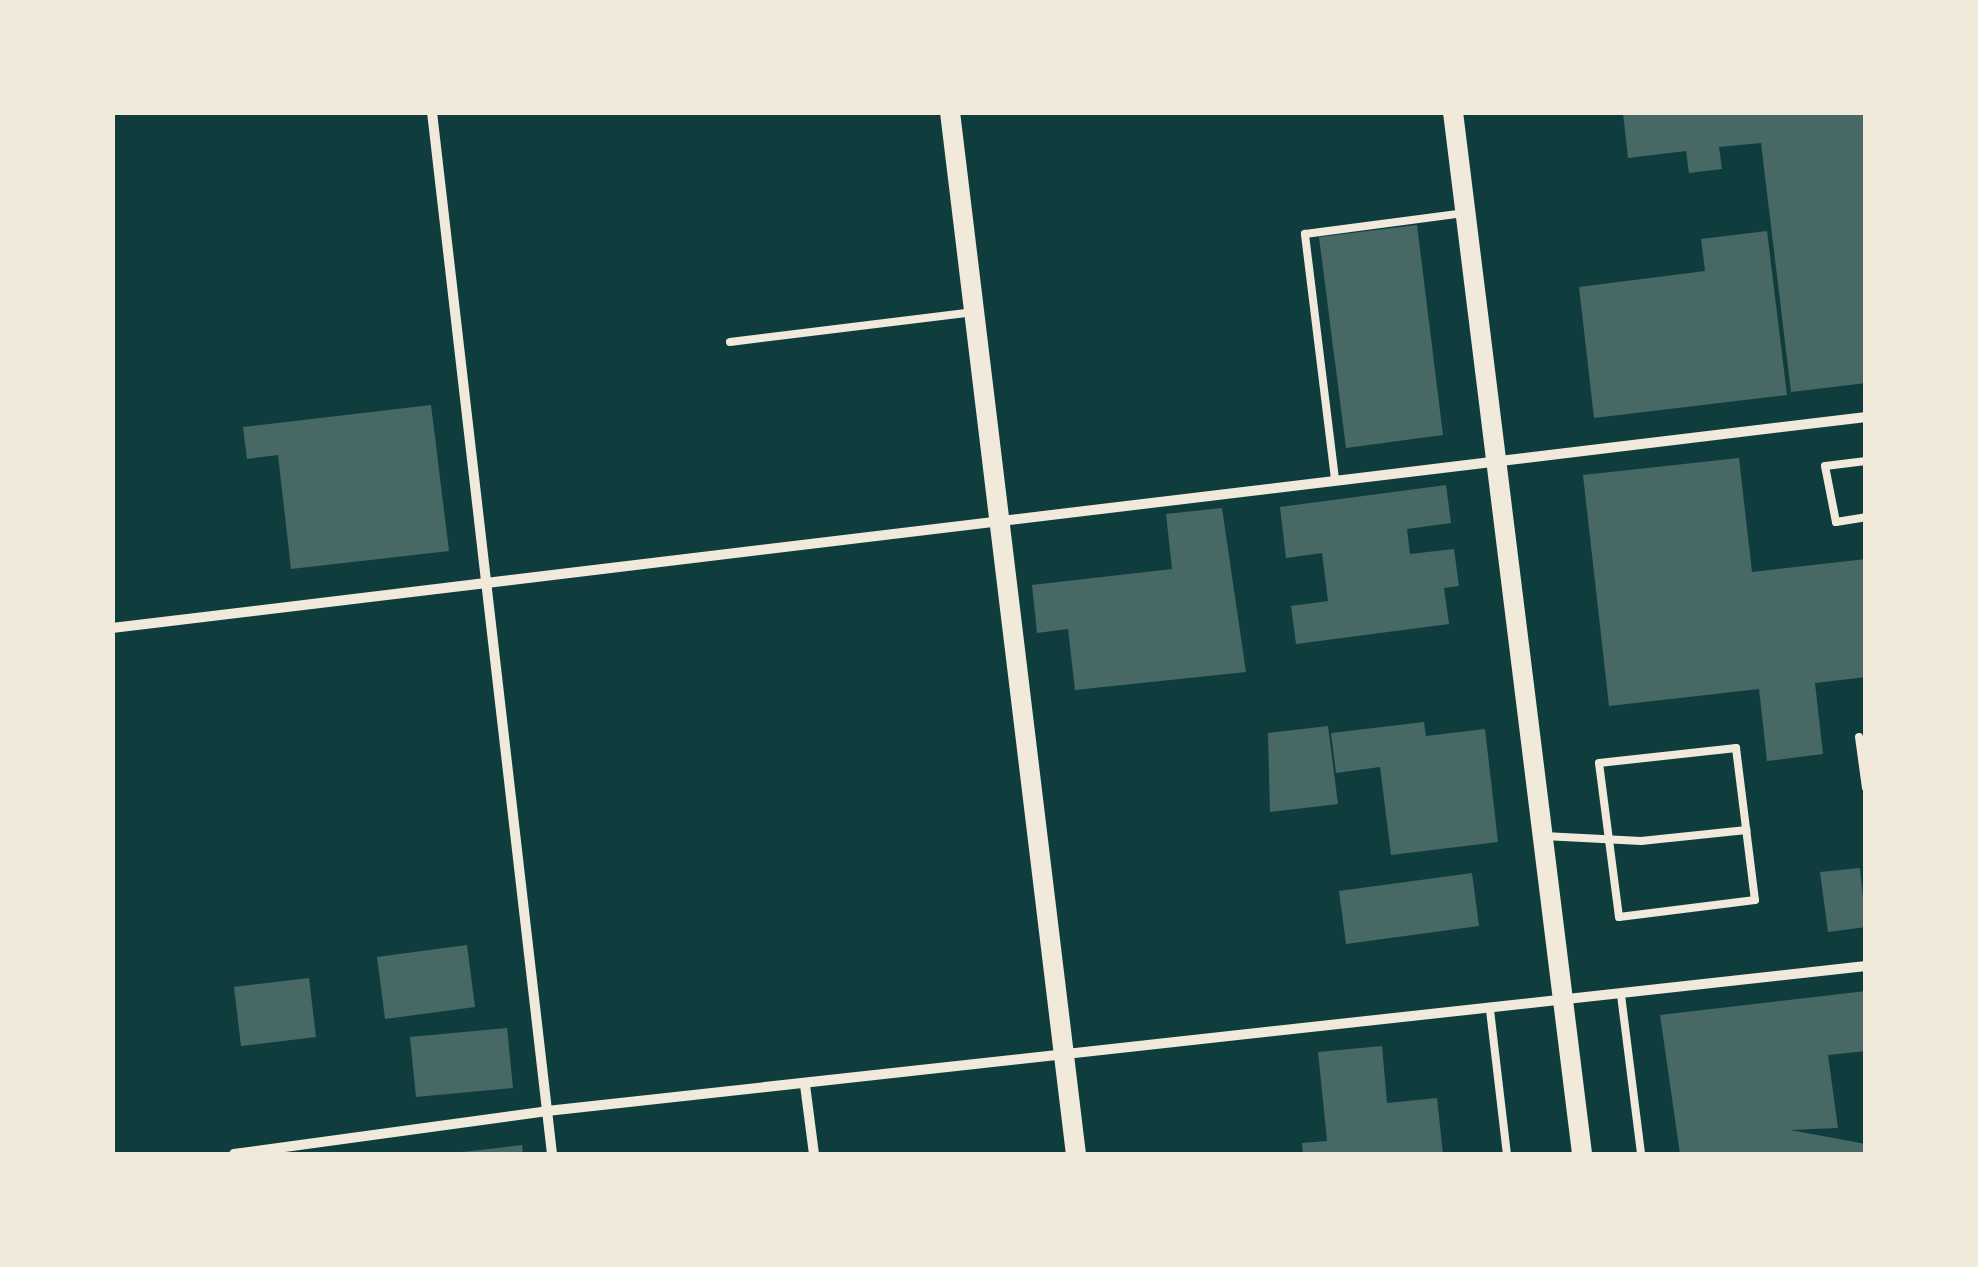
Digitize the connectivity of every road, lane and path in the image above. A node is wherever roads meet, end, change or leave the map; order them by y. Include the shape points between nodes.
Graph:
1 (432, 112) edge
2 (950, 112) edge
3 (1453, 112) edge
4 (1464, 213) junction
5 (974, 312) junction
6 (730, 342) dead end
7 (1866, 416) edge
8 (1493, 460) junction
9 (1866, 461) edge
10 (1335, 479) junction
11 (999, 518) junction
12 (1866, 518) edge
13 (486, 584) junction
14 (112, 628) edge
15 (1859, 738) dead end
16 (1866, 788) edge
17 (1746, 830) junction
18 (1540, 836) junction
19 (1610, 840) junction
20 (1866, 966) edge
21 (1621, 995) junction
22 (1562, 1002) junction
23 (1490, 1010) junction
24 (1064, 1058) junction
25 (804, 1086) junction
26 (548, 1111) junction
27 (234, 1154) edge
28 (552, 1154) edge
29 (814, 1154) edge
30 (1076, 1154) edge
31 (1507, 1154) edge
32 (1582, 1154) edge
33 (1640, 1154) edge

1 - 13 street
2 - 5 main road
3 - 4 main road
4 - 8 main road
4 - 10 lane via 1305,234
5 - 6 lane
5 - 11 main road
7 - 8 street
8 - 10 street
8 - 18 main road
9 - 12 lane via 1825,466 1836,522
10 - 11 street
11 - 13 street
11 - 24 main road
13 - 14 street
13 - 26 street
15 - 16 lane
17 - 19 lane
17 - 19 lane via 1755,900 1620,917
17 - 19 lane via 1736,748 1600,763
18 - 19 lane
18 - 22 main road
20 - 21 street
21 - 22 street
21 - 33 lane
22 - 23 street
22 - 32 main road
23 - 24 street
23 - 31 lane
24 - 25 street
24 - 30 main road
25 - 26 street
25 - 29 street
26 - 27 street
26 - 28 street

